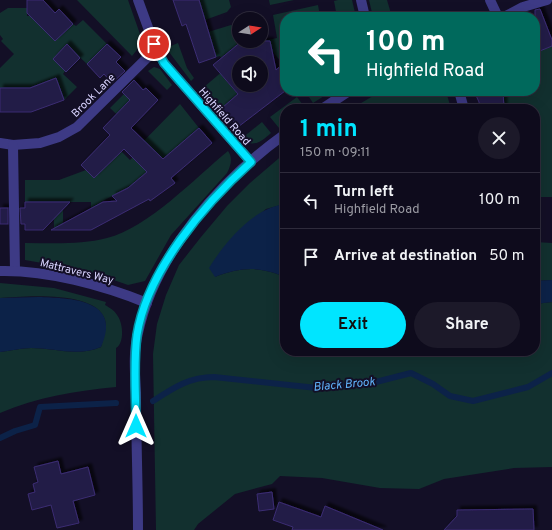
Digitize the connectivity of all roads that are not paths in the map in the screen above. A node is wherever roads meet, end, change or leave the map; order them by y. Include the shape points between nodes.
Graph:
1 (138, 0) edge
2 (361, 0) edge
3 (490, 0) edge
4 (547, 0) edge
5 (364, 12) edge
6 (496, 12) edge
7 (514, 12) edge
8 (156, 49) junction
9 (342, 96) edge
10 (330, 104) edge
11 (280, 138) edge
12 (0, 143) edge
13 (13, 145) junction
14 (251, 162) junction
15 (0, 271) edge
16 (15, 271) junction
17 (147, 303) junction
18 (138, 530) edge

1 - 8 street, Highfield Road
2 - 5 street
3 - 6 street
4 - 7 street
8 - 13 street, Brook Lane via 77,127 59,137 40,143
8 - 14 street, Highfield Road via 164,63
9 - 10 street
11 - 14 street
12 - 13 street, Brook Lane
13 - 16 street
14 - 17 street via 214,198 186,231 160,272
15 - 16 street, Mattravers Way
16 - 17 street, Mattravers Way via 38,272 83,282
17 - 18 street via 137,333 135,365

